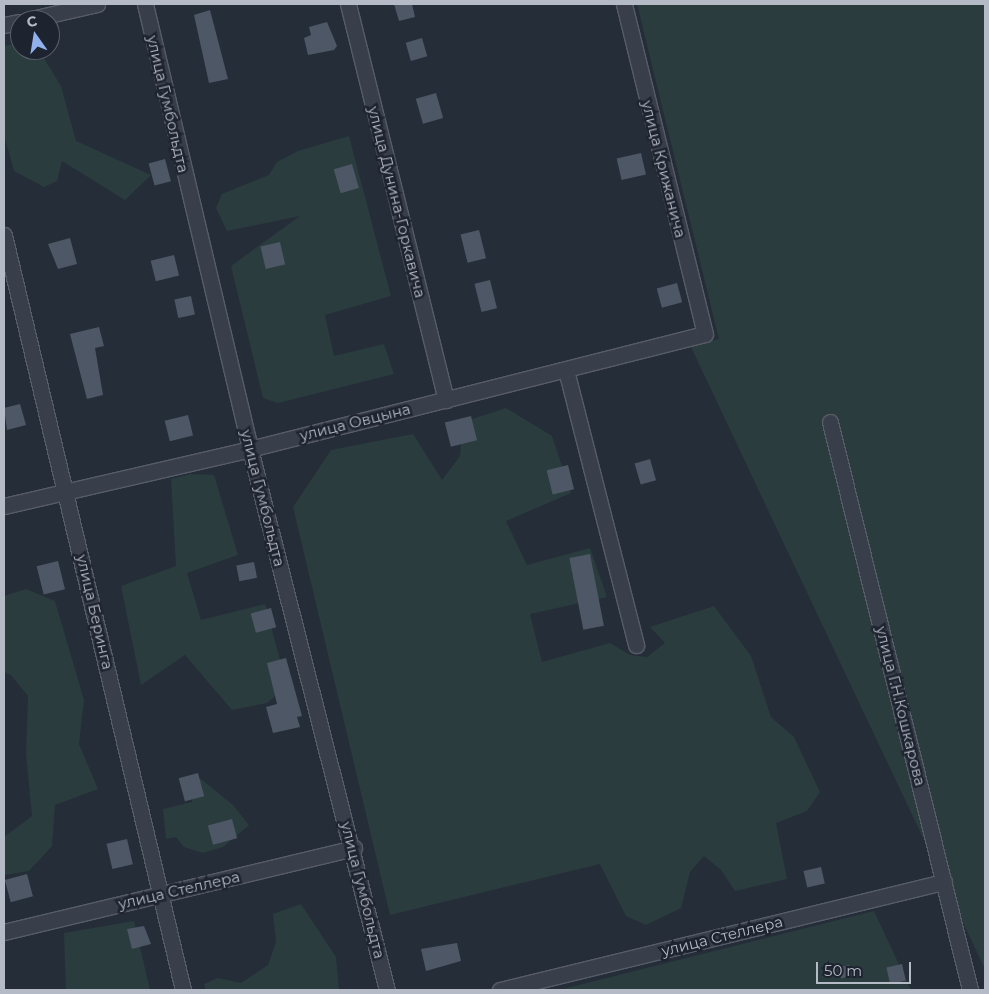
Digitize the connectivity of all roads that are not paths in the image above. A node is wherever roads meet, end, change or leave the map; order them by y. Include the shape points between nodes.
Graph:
1 (97, 4) edge
2 (144, 4) edge
3 (348, 4) edge
4 (624, 4) edge
5 (60, 12) edge
6 (4, 234) edge
7 (705, 334) joint
8 (566, 370) junction
9 (446, 400) junction
10 (830, 422) dead end
11 (250, 448) junction
12 (67, 491) junction
13 (4, 506) edge
14 (636, 645) dead end
15 (354, 848) junction
16 (944, 882) junction
17 (160, 895) junction
18 (4, 932) edge
19 (183, 990) edge
20 (387, 990) edge
21 (500, 990) edge
22 (970, 990) edge

1 - 5 street
2 - 11 street, улица Гумбольдта
3 - 9 street, улица Дунина-Горкавича
4 - 7 street, улица Крижанича
6 - 12 street, улица Беринга
7 - 8 street, улица Овцына
8 - 9 street, улица Овцына
8 - 14 street
9 - 11 street, улица Овцына
10 - 16 street, улица Г.Н.Кошкарова
11 - 12 street, улица Овцына
11 - 15 street, улица Гумбольдта
12 - 13 street, улица Овцына
12 - 17 street, улица Беринга
15 - 17 street, улица Стеллера
15 - 20 street, улица Гумбольдта
16 - 21 street, улица Стеллера
16 - 22 street, улица Г.Н.Кошкарова
17 - 18 street, улица Стеллера
17 - 19 street, улица Беринга

